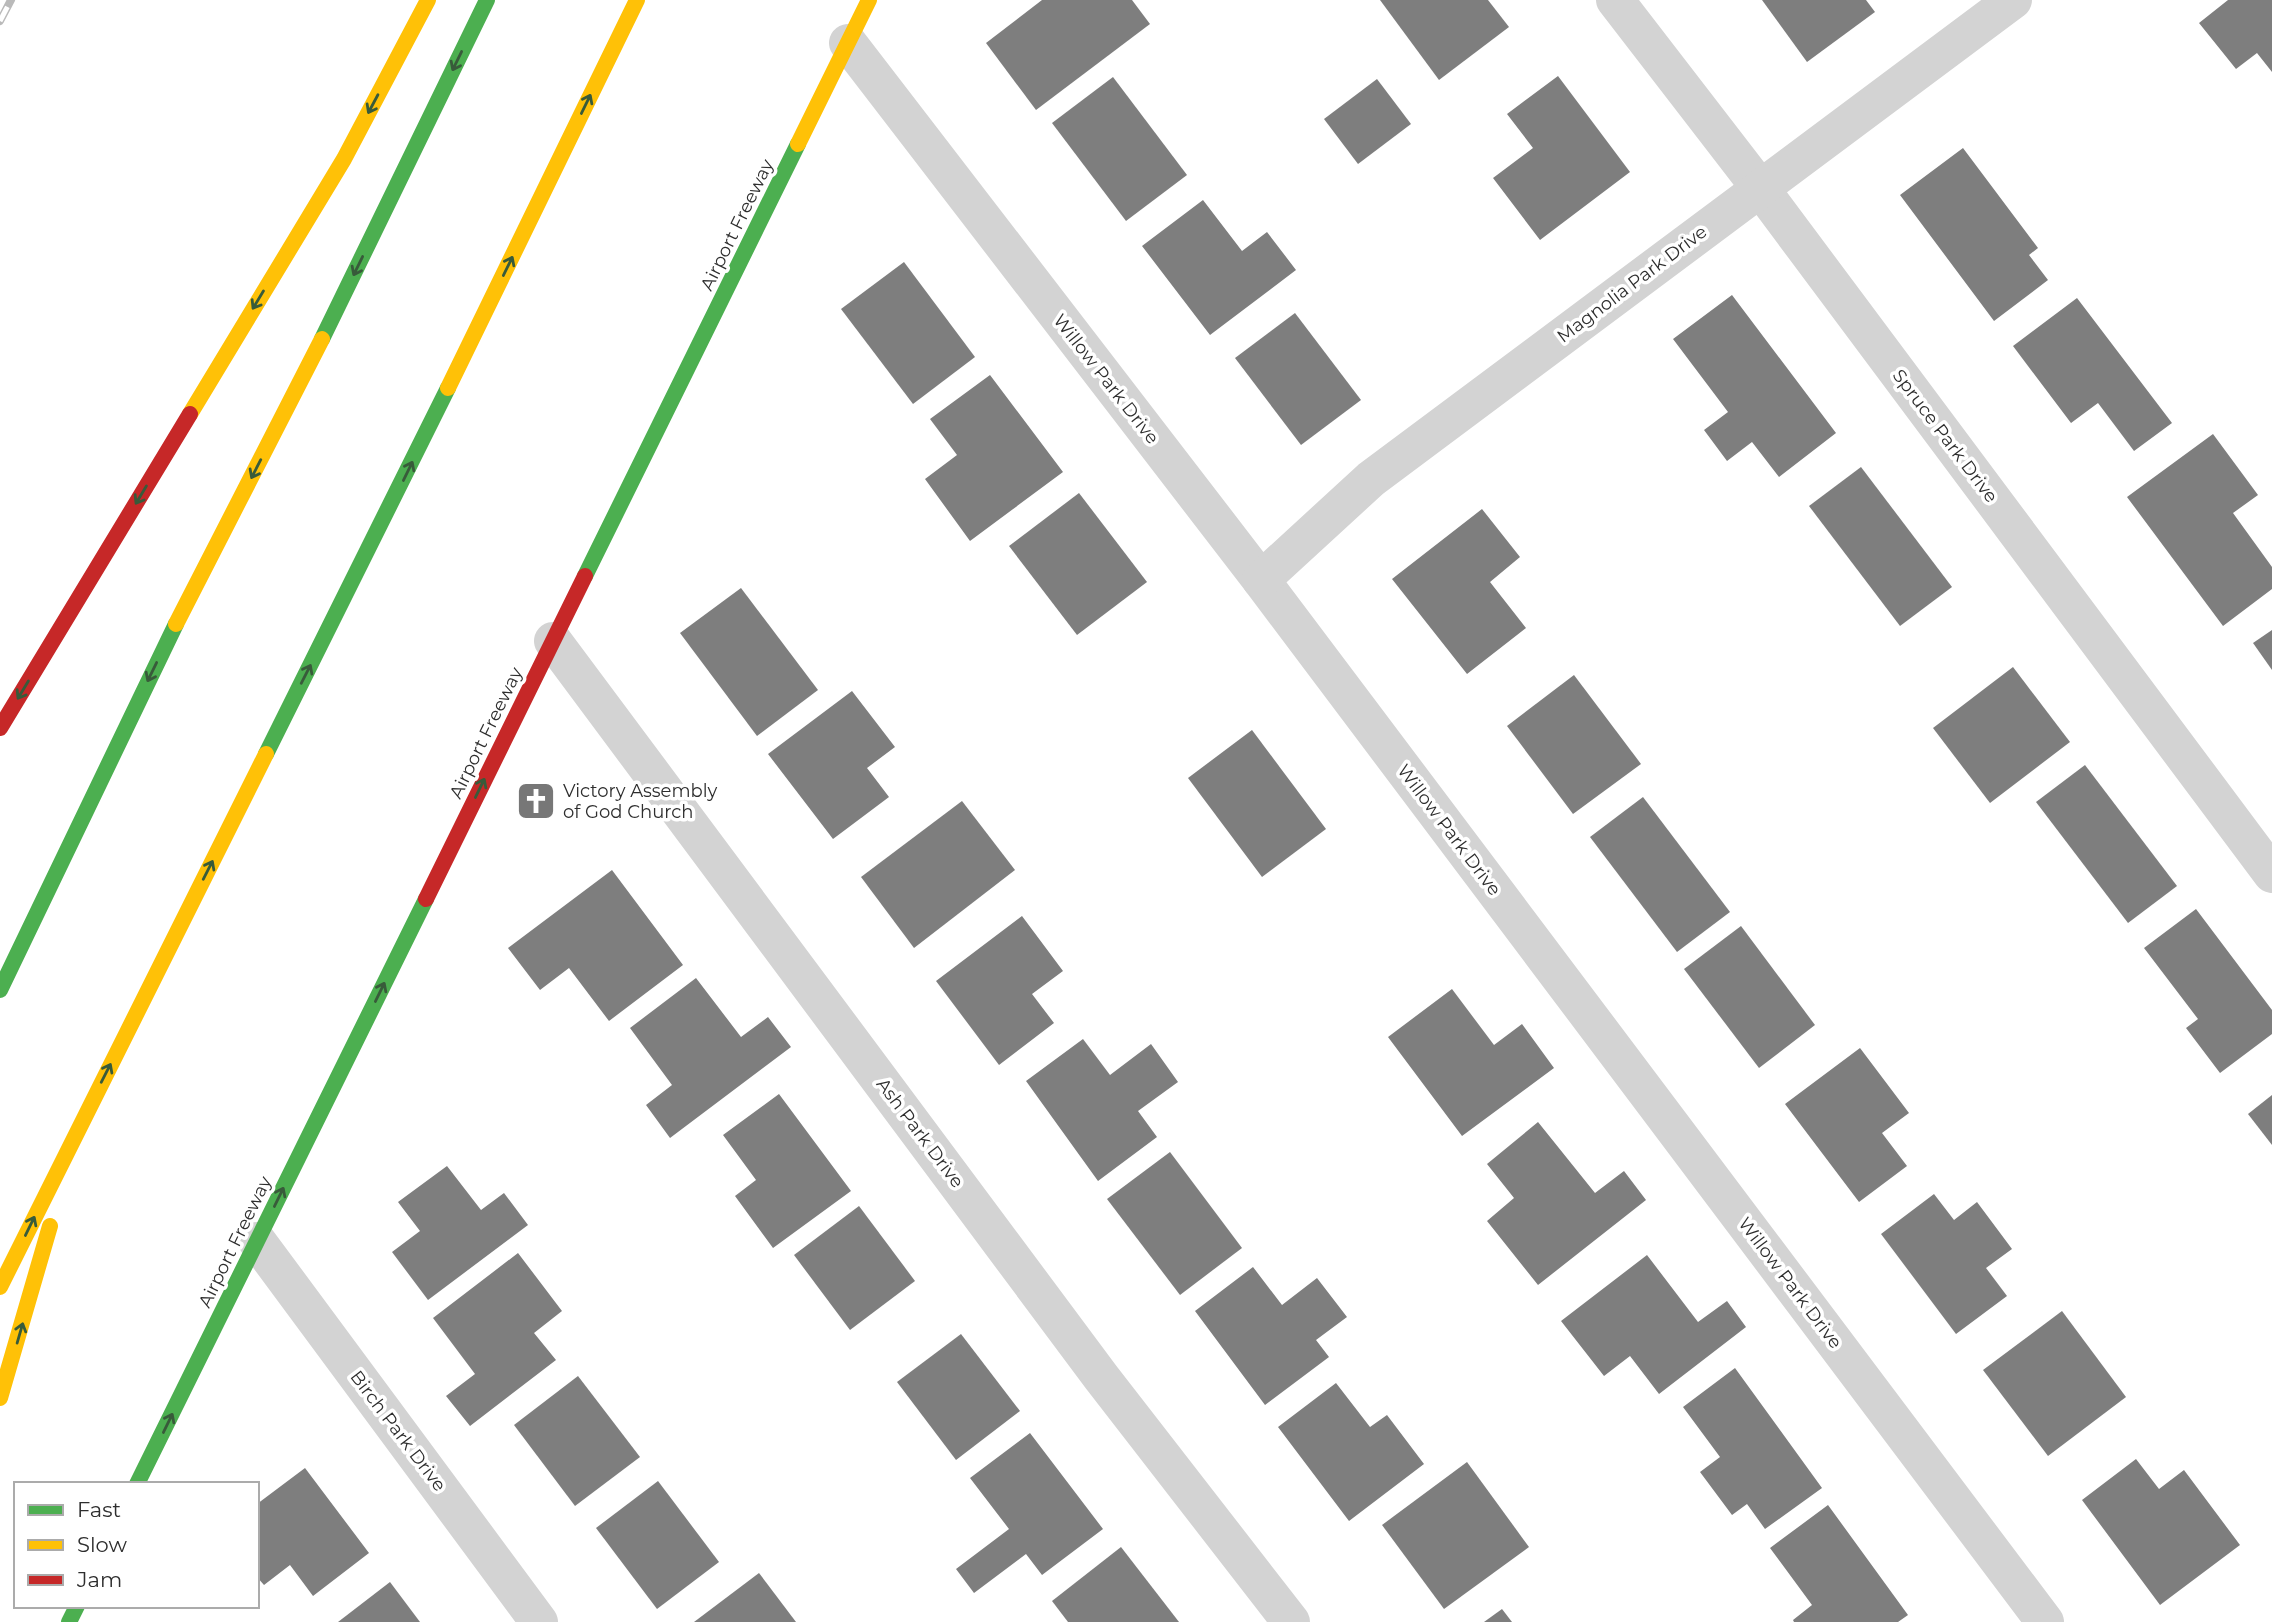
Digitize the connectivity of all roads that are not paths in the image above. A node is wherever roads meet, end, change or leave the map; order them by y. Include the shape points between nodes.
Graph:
1 (428, 0) edge
2 (486, 0) edge
3 (637, 0) edge
4 (869, 0) edge
5 (1615, 0) edge
6 (2013, 0) edge
7 (848, 43) junction
8 (1760, 188) junction
9 (1261, 580) junction
10 (553, 641) junction
11 (0, 728) edge
12 (2272, 874) edge
13 (0, 990) edge
14 (76, 1134) junction
15 (257, 1241) junction
16 (0, 1287) edge
17 (0, 1398) edge
18 (138, 1482) edge
19 (539, 1622) edge
20 (1291, 1622) edge
21 (2045, 1622) edge

1 -> 11 main road via 344,159
2 -> 13 main road via 321,341 149,677
14 -> 3 main road
4 - 7 main road, Airport Freeway
5 - 8 street, Spruce Park Drive
6 - 8 street, Magnolia Park Drive
7 - 9 street, Willow Park Drive
7 - 10 main road, Airport Freeway
8 - 9 street, Magnolia Park Drive via 1371,479
8 - 12 street, Spruce Park Drive
9 - 21 street, Willow Park Drive
15 -> 10 main road, Airport Freeway
10 - 20 street, Ash Park Drive via 1101,1377
16 -> 14 main road
17 -> 14 main road
18 -> 15 main road, Airport Freeway
15 - 19 street, Birch Park Drive

